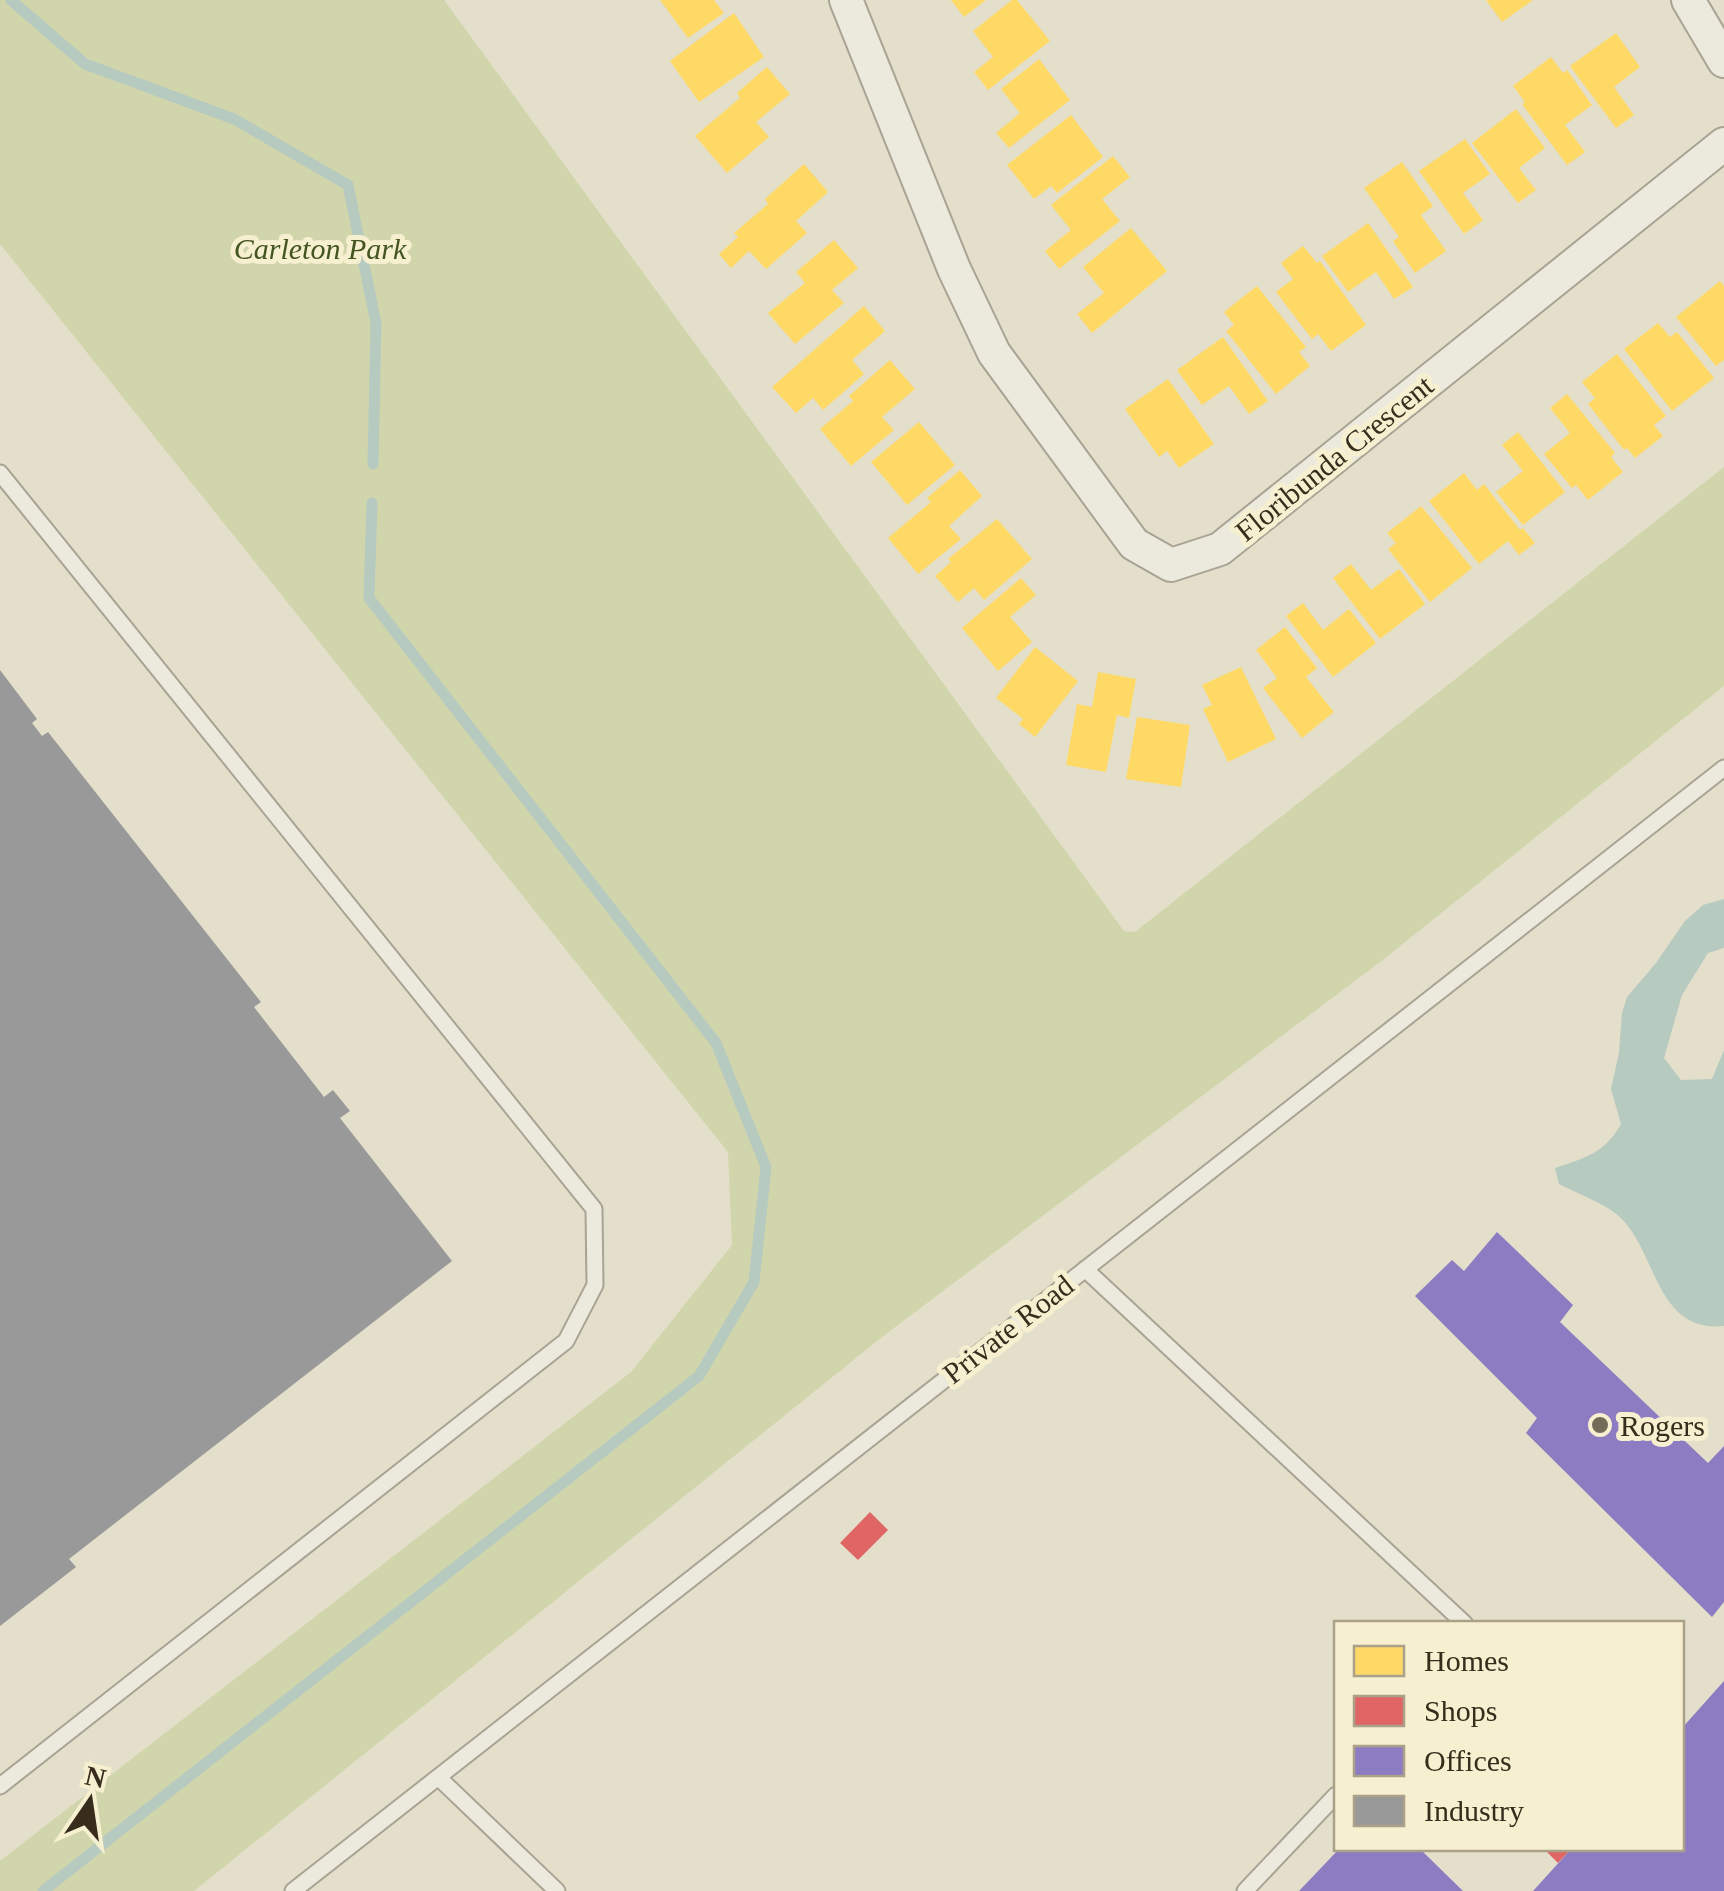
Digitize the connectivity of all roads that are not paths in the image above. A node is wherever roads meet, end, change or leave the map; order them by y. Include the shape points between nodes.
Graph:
1 (846, 0) edge
2 (1688, 0) edge
3 (1724, 61) edge
4 (1724, 144) edge
5 (0, 473) edge
6 (1724, 768) edge
7 (1085, 1269) junction
8 (1462, 1621) edge
9 (438, 1776) junction
10 (0, 1786) edge
11 (1334, 1797) edge
12 (293, 1891) edge
13 (556, 1891) edge
14 (1245, 1891) edge

1 - 4 street, Floribunda Crescent via 994,353 1134,544 1171,566 1220,549
2 - 3 street
5 - 10 lane via 594,1209 596,1286 566,1342
6 - 7 lane, Private Road
7 - 8 lane
7 - 9 lane, Private Road
9 - 12 lane, Private Road
9 - 13 lane
11 - 14 lane

